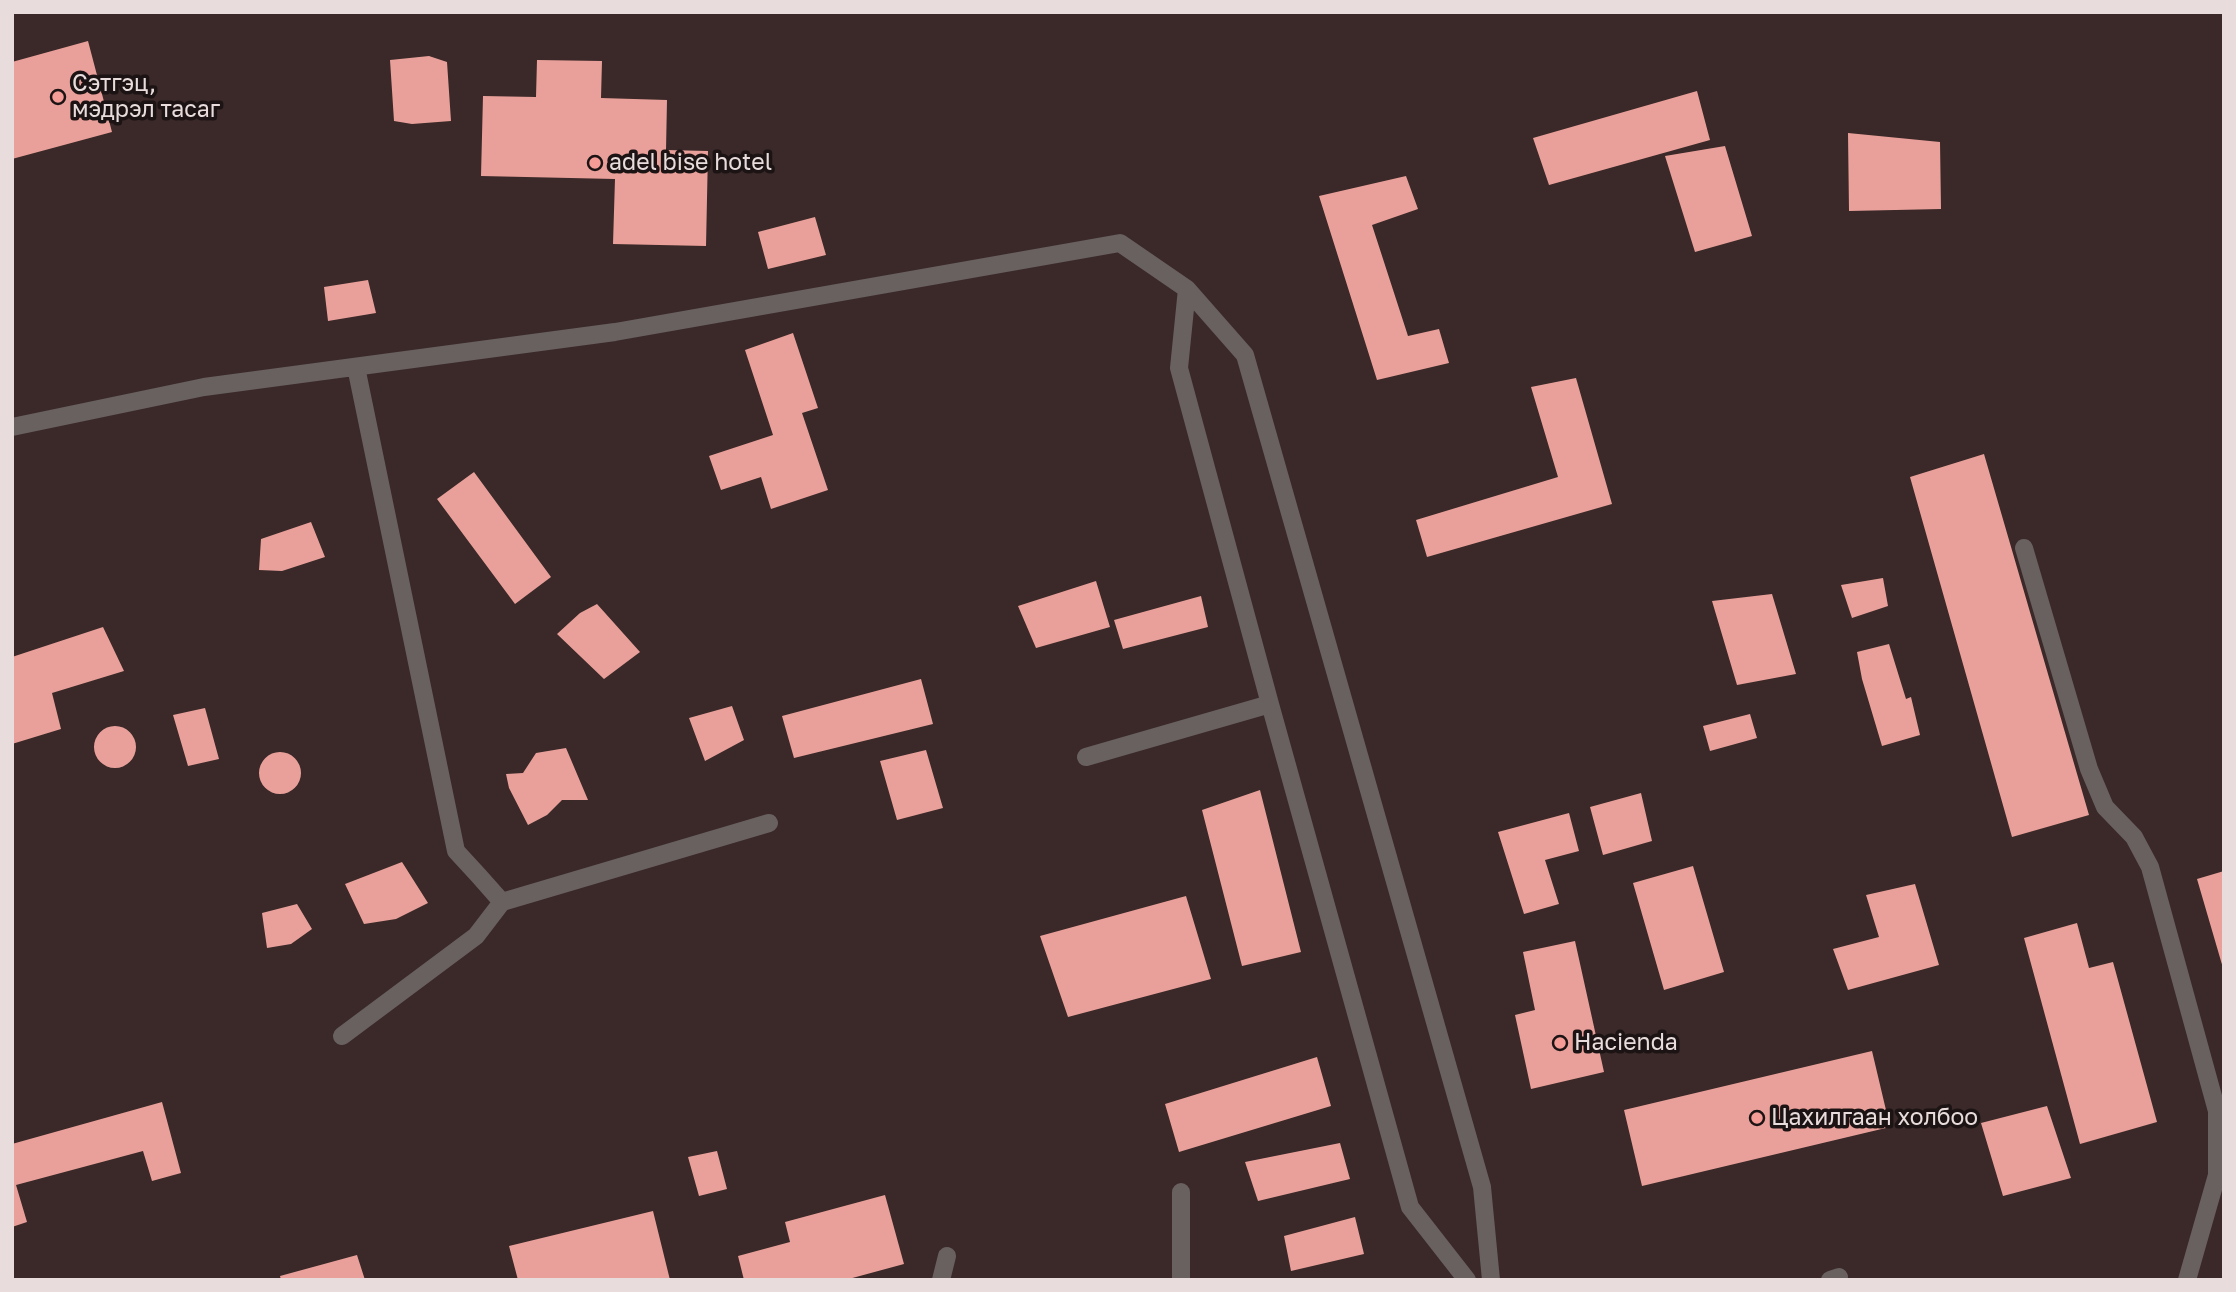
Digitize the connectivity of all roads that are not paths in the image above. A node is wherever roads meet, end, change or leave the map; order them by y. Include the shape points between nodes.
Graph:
1 (1187, 289) junction
2 (356, 367) junction
3 (12, 427) edge
4 (2024, 548) dead end
5 (1270, 704) junction
6 (1086, 757) dead end
7 (769, 823) dead end
8 (502, 902) junction
9 (342, 1036) dead end
10 (1181, 1192) dead end
11 (947, 1256) dead end
12 (941, 1280) edge
13 (1181, 1280) edge
14 (1467, 1280) edge
15 (1492, 1280) edge
16 (2187, 1280) edge

1 - 2 street via 1120,243 615,332
1 - 5 street via 1179,368
1 - 15 street via 1245,355 1482,1187
2 - 3 street via 204,387
2 - 8 street via 456,852
4 - 16 street via 2089,769 2105,807 2134,836 2150,867 2217,1111 2217,1175
5 - 6 street
5 - 14 street via 1410,1208
7 - 8 street
8 - 9 street via 476,936
10 - 13 street
11 - 12 street

